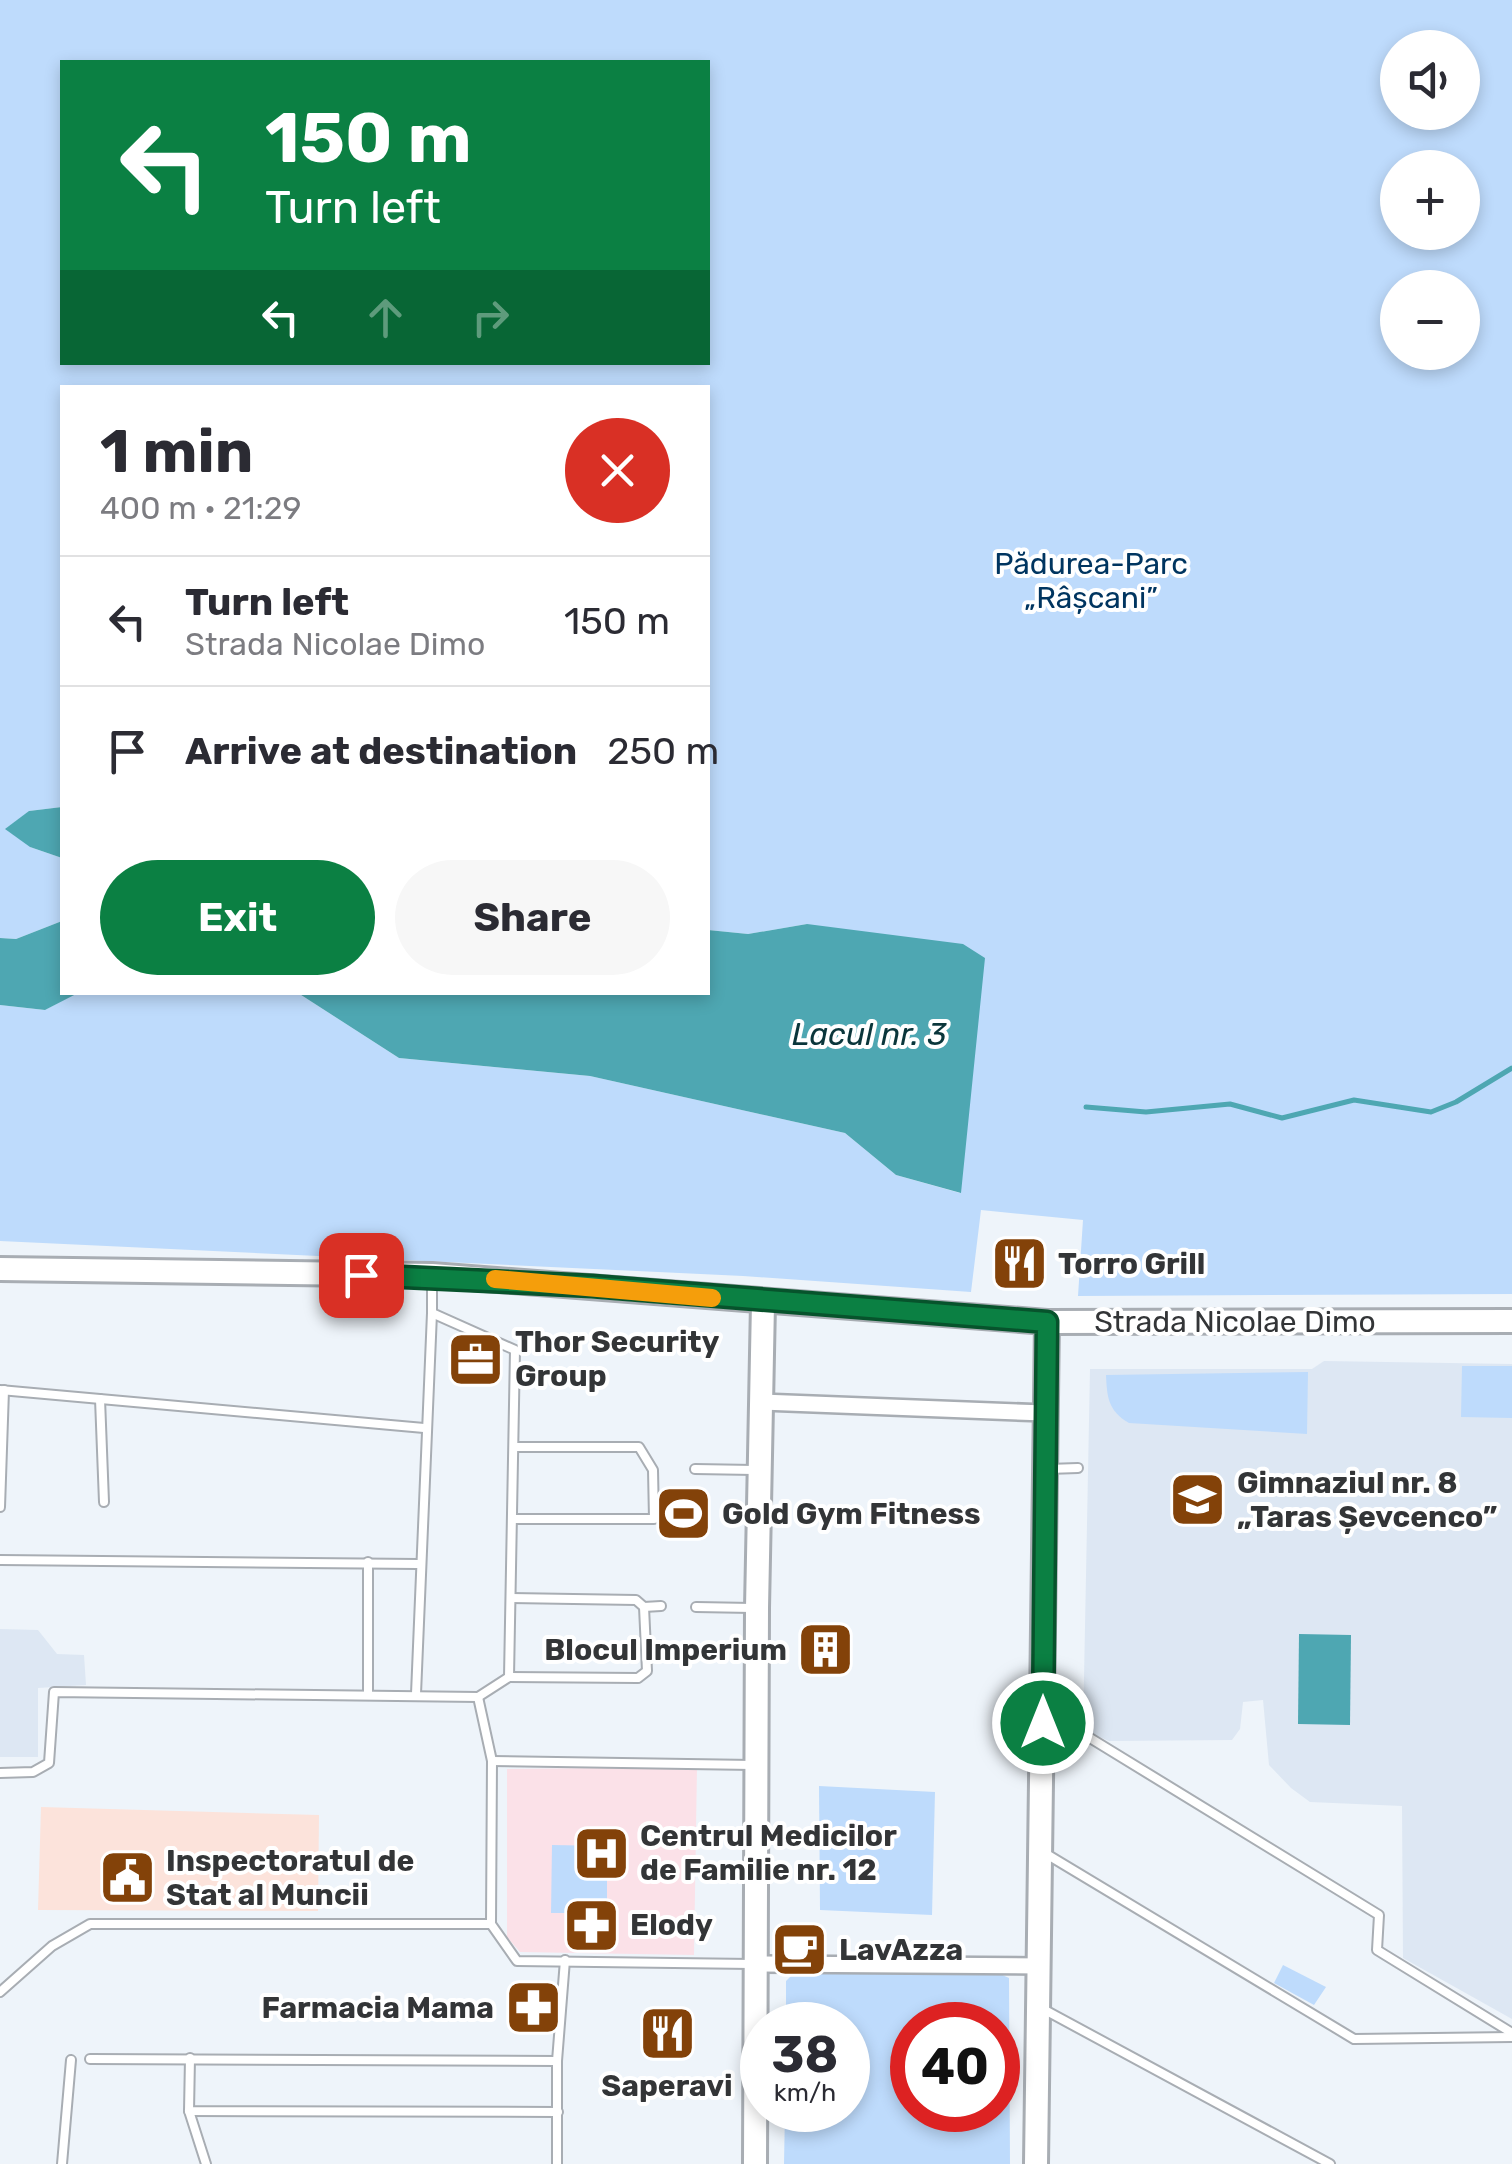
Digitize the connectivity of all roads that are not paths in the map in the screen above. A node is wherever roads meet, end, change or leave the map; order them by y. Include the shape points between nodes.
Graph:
1 (0, 1269) edge
2 (432, 1275) junction
3 (763, 1303) junction
4 (432, 1313) junction
5 (1512, 1321) edge
6 (1047, 1322) junction
7 (2, 1390) edge
8 (100, 1399) junction
9 (760, 1402) junction
10 (1045, 1413) junction
11 (424, 1428) junction
12 (514, 1448) junction
13 (1044, 1468) junction
14 (1078, 1468) dead end
15 (695, 1470) dead end
16 (759, 1470) junction
17 (104, 1502) dead end
18 (0, 1507) edge
19 (513, 1518) junction
20 (0, 1560) edge
21 (368, 1562) junction
22 (418, 1564) junction
23 (511, 1598) junction
24 (661, 1606) dead end
25 (644, 1607) junction
26 (696, 1607) dead end
27 (756, 1608) junction
28 (509, 1677) junction
29 (368, 1694) junction
30 (416, 1694) junction
31 (478, 1697) junction
32 (1043, 1723) junction
33 (492, 1761) junction
34 (758, 1765) junction
35 (0, 1773) edge
36 (1041, 1850) junction
37 (491, 1924) junction
38 (564, 1960) junction
39 (757, 1964) junction
40 (1040, 1966) junction
41 (0, 1992) edge
42 (1038, 2008) junction
43 (1512, 2035) edge
44 (190, 2058) junction
45 (70, 2060) dead end
46 (90, 2060) dead end
47 (557, 2061) junction
48 (189, 2111) junction
49 (558, 2112) junction
50 (62, 2164) edge
51 (206, 2164) edge
52 (558, 2164) edge
53 (754, 2164) edge
54 (1039, 2164) edge
55 (1330, 2164) edge

1 - 2 street, Strada Nicolae Dimo
2 - 3 street, Strada Nicolae Dimo
2 - 4 lane
3 - 6 street, Strada Nicolae Dimo
3 - 9 street
4 - 11 lane
4 - 12 lane via 515,1350
5 - 6 street, Strada Nicolae Dimo
6 - 10 street
7 - 8 lane
7 - 18 lane
8 - 11 lane
8 - 17 lane
9 - 10 street
9 - 16 street
10 - 13 street
11 - 22 lane
12 - 19 lane
12 - 19 lane via 639,1447 657,1469 654,1519
13 - 14 lane
13 - 32 street
15 - 16 lane
16 - 27 street
19 - 23 lane
20 - 21 lane
21 - 22 lane
21 - 29 lane
22 - 30 lane
23 - 25 lane via 626,1598
23 - 28 lane
24 - 25 lane
25 - 28 lane via 644,1676
26 - 27 lane
27 - 34 street
28 - 31 lane
29 - 30 lane
29 - 35 lane via 54,1692 49,1762 33,1772
30 - 31 lane
31 - 33 lane
32 - 36 street
32 - 43 lane via 1077,1730 1380,1915 1377,1950
33 - 34 lane
33 - 37 lane
34 - 39 street
36 - 40 street
36 - 43 lane via 1354,2039
37 - 38 lane via 517,1961
37 - 41 lane via 90,1924 52,1946
38 - 39 lane
38 - 47 lane
39 - 40 street
39 - 53 street
40 - 42 street
42 - 54 street
42 - 55 lane
44 - 46 lane
44 - 47 lane
44 - 48 lane
45 - 50 lane
47 - 49 lane
48 - 49 lane
48 - 51 lane
49 - 52 lane

